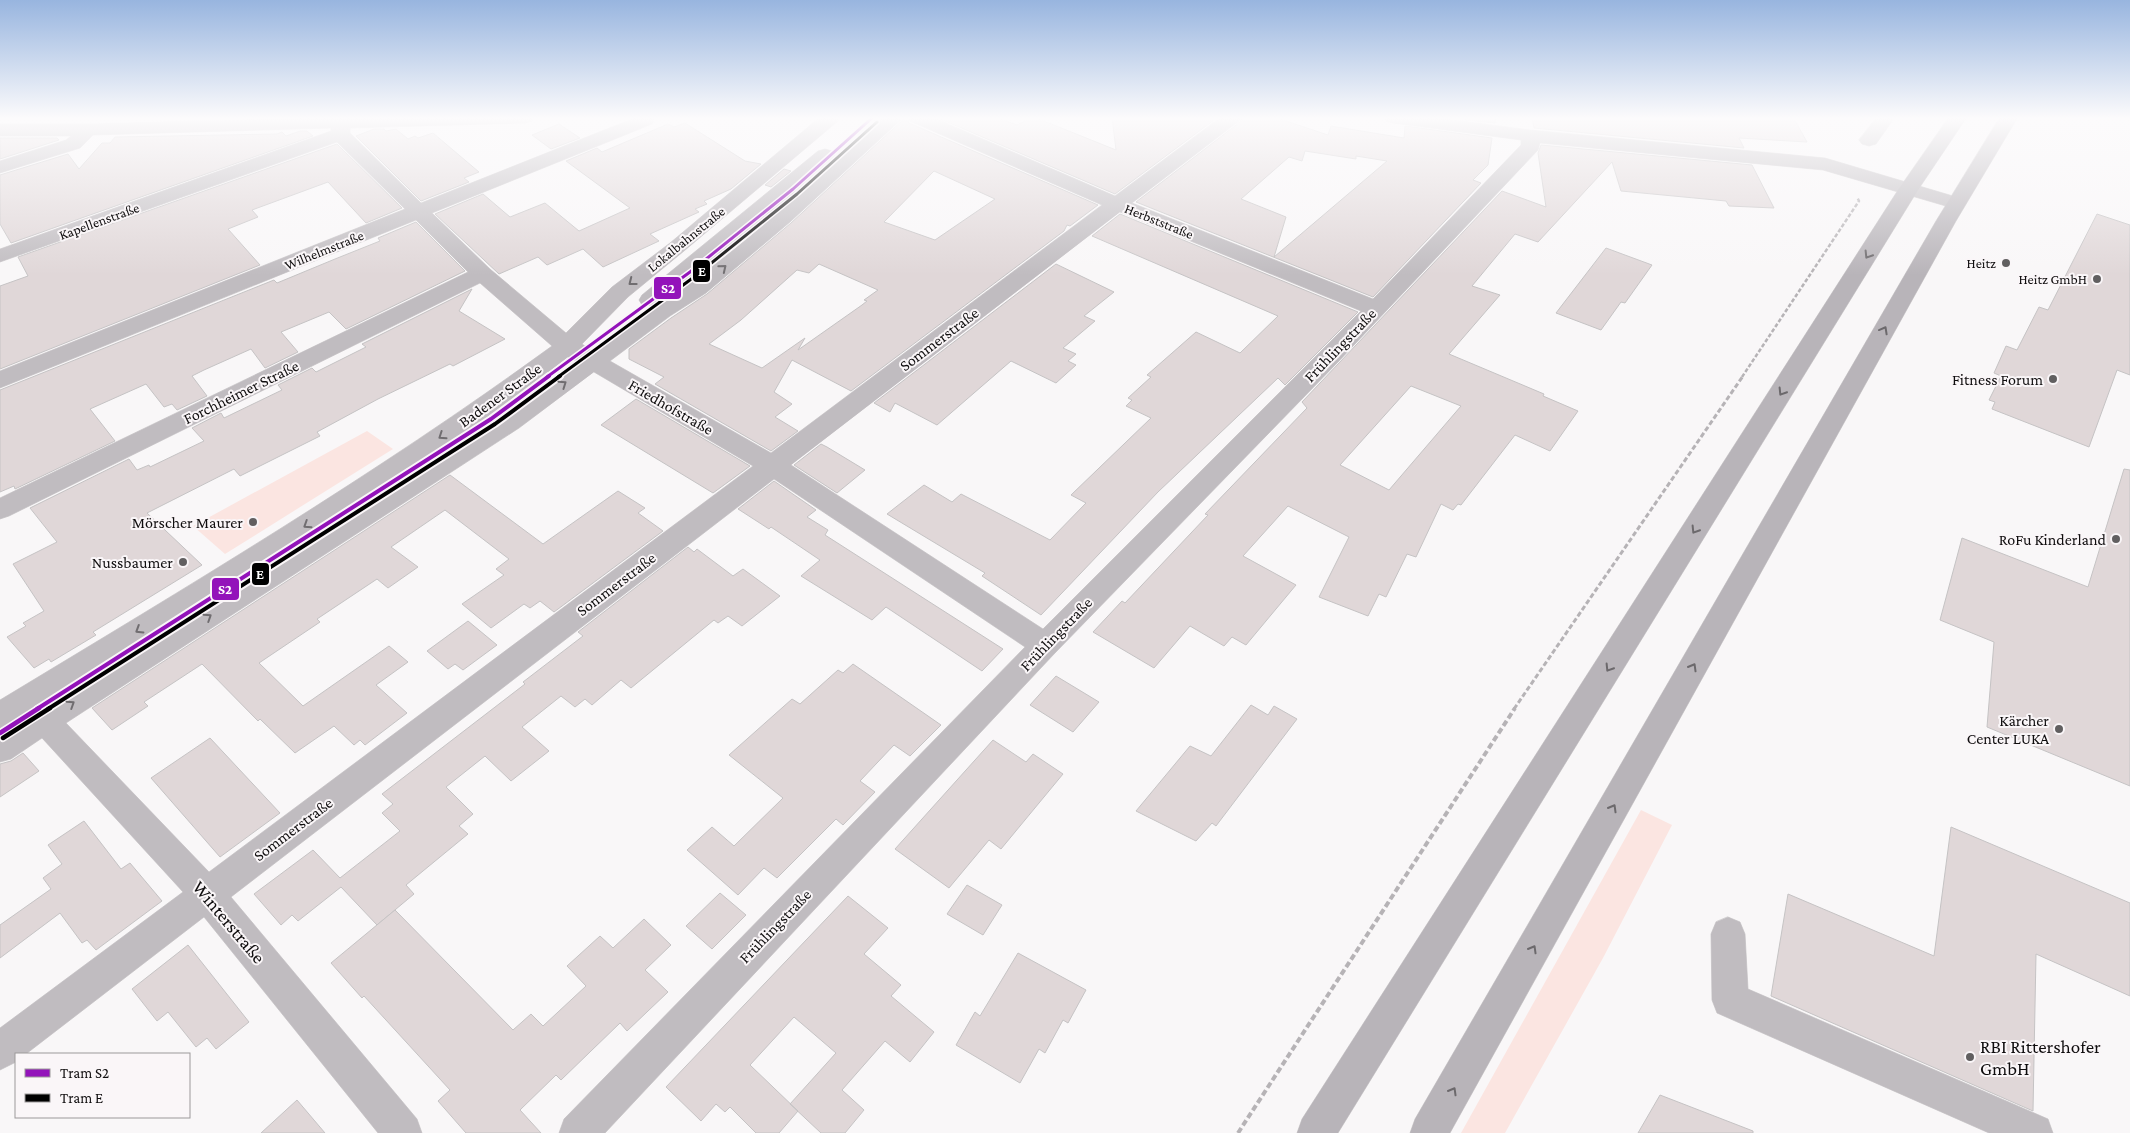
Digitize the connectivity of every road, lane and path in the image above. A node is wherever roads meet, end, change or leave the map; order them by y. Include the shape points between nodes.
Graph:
1 (229, 170) edge
2 (380, 170) edge
3 (522, 170) edge
4 (768, 170) edge
5 (808, 170) edge
6 (836, 170) edge
7 (1039, 170) edge
8 (1162, 170) edge
9 (1508, 170) edge
10 (1843, 170) edge
11 (1922, 170) edge
12 (1976, 170) edge
13 (1870, 179) junction
14 (1908, 190) junction
15 (1956, 203) junction
16 (1117, 204) junction
17 (420, 212) junction
18 (0, 256) edge
19 (482, 274) junction
20 (1375, 308) junction
21 (605, 334) junction
22 (567, 346) junction
23 (594, 362) junction
24 (0, 380) edge
25 (772, 465) junction
26 (0, 509) edge
27 (1045, 645) junction
28 (0, 716) edge
29 (45, 721) junction
30 (0, 749) edge
31 (207, 894) junction
32 (1728, 934) dead end
33 (0, 1052) edge
34 (403, 1133) edge
35 (578, 1133) edge
36 (1238, 1133) edge
37 (1316, 1133) edge
38 (1429, 1133) edge
39 (2034, 1133) edge

1 - 18 street, Kapellenstraße
2 - 17 street, Friedhofstraße
3 - 17 street, Wilhelmstraße
4 -> 22 street, Lokalbahnstraße via 620,292
5 - 21 street
23 -> 6 street, Badener Straße via 718,271
7 - 16 street, Herbststraße
8 - 16 street, Sommerstraße
9 - 20 street, Frühlingstraße
10 - 13 street
11 - 14 main road
12 - 15 main road
13 - 14 street
13 - 36 path via 1857,198 1859,202 1736,387 1540,669
14 - 15 street
14 -> 37 main road
38 -> 15 main road
16 - 20 street, Herbststraße
16 - 25 street, Sommerstraße
17 - 19 street, Friedhofstraße
17 - 24 street, Wilhelmstraße
19 - 22 street, Friedhofstraße
19 - 26 street, Forchheimer Straße
20 - 27 street, Frühlingstraße
21 - 22 street
21 - 23 street
22 - 23 street, Friedhofstraße
22 -> 28 street, Badener Straße via 486,406 286,539
23 - 25 street, Friedhofstraße
29 -> 23 street, Badener Straße via 501,427
25 - 27 street, Friedhofstraße
25 - 31 street, Sommerstraße
27 - 35 street, Frühlingstraße
29 - 30 street, Badener Straße
29 - 31 street, Winterstraße
31 - 33 street, Sommerstraße
31 - 34 street, Winterstraße
32 - 39 street via 1730,1000

